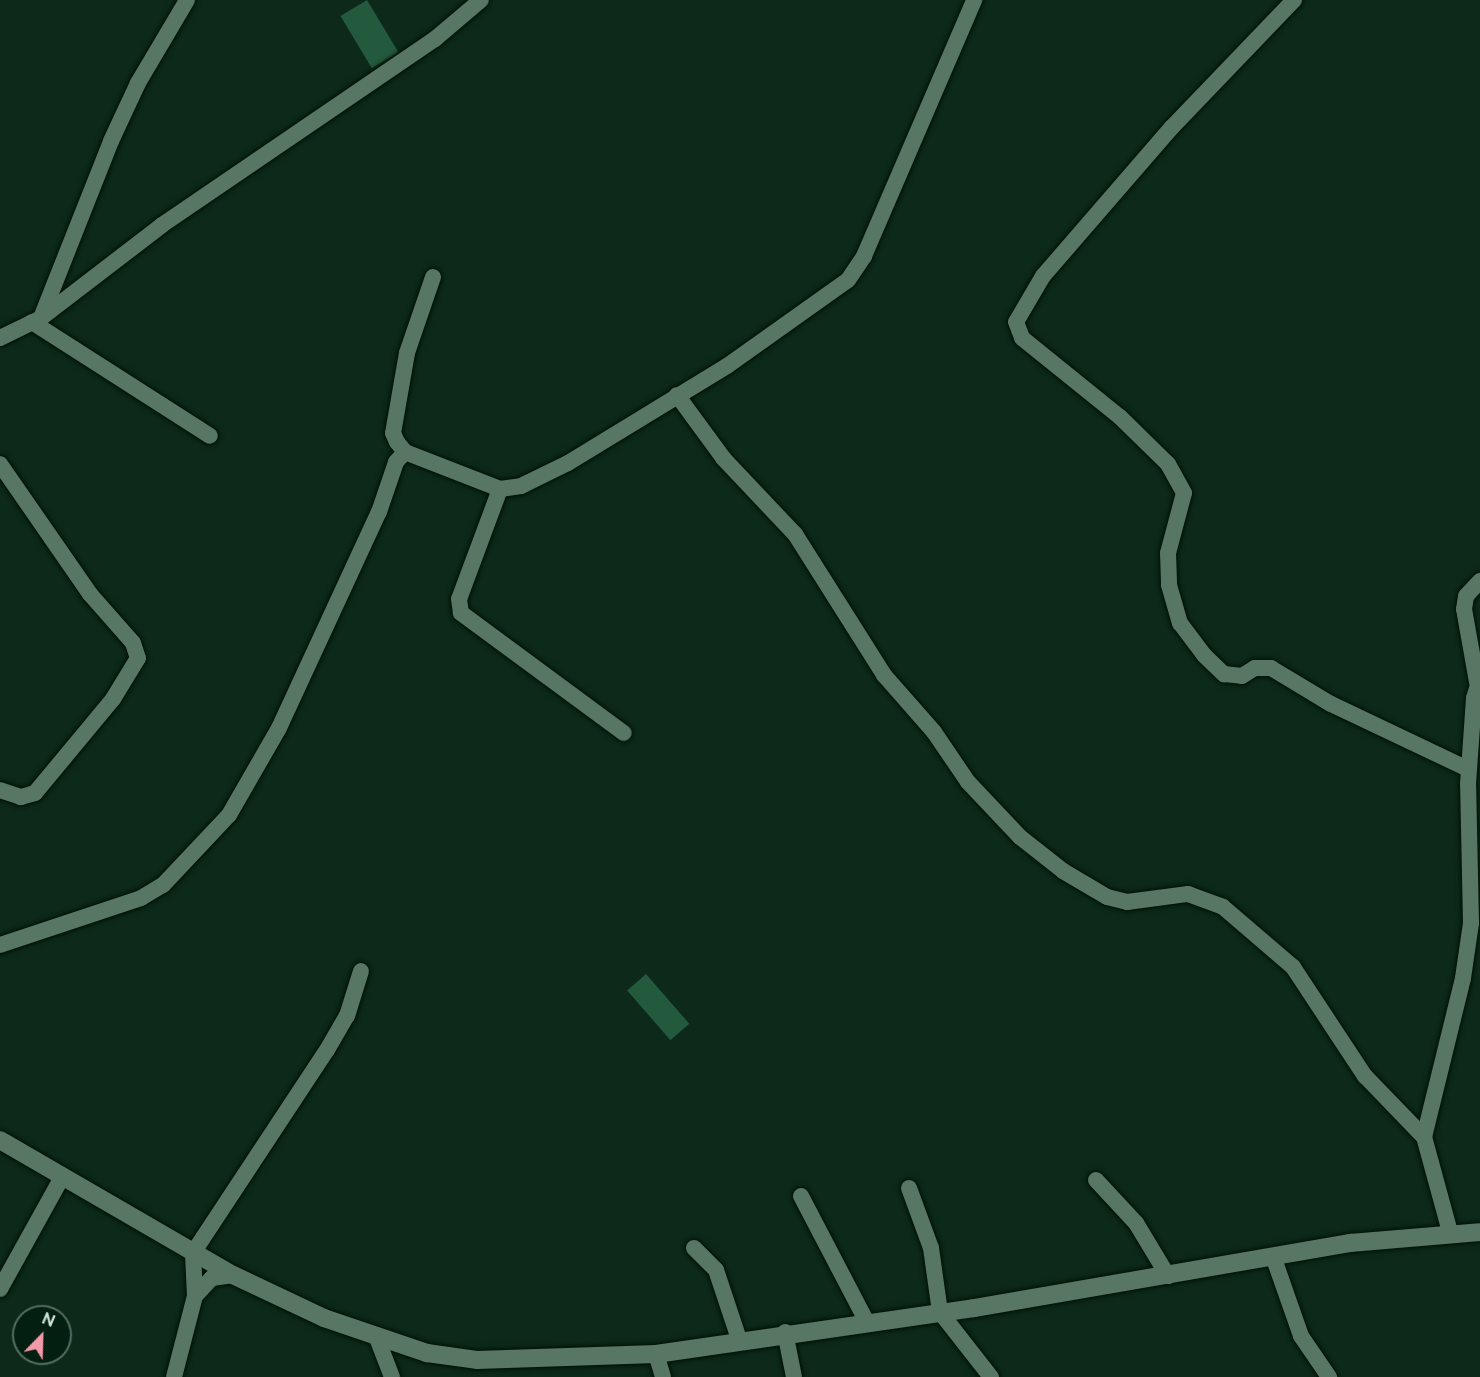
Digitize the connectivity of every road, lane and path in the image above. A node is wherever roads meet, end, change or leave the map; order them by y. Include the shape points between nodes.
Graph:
1 (187, 0) edge
2 (482, 0) edge
3 (974, 0) edge
4 (1294, 0) edge
5 (433, 277) dead end
6 (36, 320) junction
7 (0, 338) edge
8 (677, 395) junction
9 (210, 436) dead end
10 (405, 452) junction
11 (0, 464) edge
12 (500, 489) junction
13 (1480, 581) edge
14 (1478, 680) edge
15 (624, 733) dead end
16 (1468, 769) junction
17 (0, 790) edge
18 (0, 945) edge
19 (361, 971) dead end
20 (1424, 1137) junction
21 (0, 1140) edge
22 (62, 1177) junction
23 (1096, 1180) dead end
24 (909, 1188) dead end
25 (801, 1196) dead end
26 (1450, 1232) junction
27 (1480, 1232) edge
28 (694, 1248) dead end
29 (194, 1253) junction
30 (1273, 1256) junction
31 (233, 1275) junction
32 (1168, 1276) junction
33 (0, 1289) edge
34 (195, 1296) junction
35 (940, 1312) junction
36 (867, 1322) junction
37 (785, 1332) junction
38 (377, 1338) junction
39 (739, 1339) junction
40 (656, 1354) junction
41 (174, 1377) edge
42 (392, 1377) edge
43 (663, 1377) edge
44 (794, 1377) edge
45 (991, 1377) edge
46 (1329, 1377) edge

1 - 6 street via 138,83
2 - 6 street via 426,45 162,225
3 - 8 street via 868,247 848,280
4 - 16 street via 1172,127 1043,276 1016,322 1022,338 1120,417 1168,464 1184,493 1168,554 1169,585 1180,623 1204,656 1224,674 1242,676 1255,668 1271,668 1331,704
5 - 10 street via 400,386 393,433
6 - 7 street
6 - 9 street
8 - 12 street via 568,463 521,486
8 - 20 street via 724,459 795,534 884,675 934,732 968,782 1020,837 1063,871 1107,897 1127,902 1188,894 1223,907 1293,968 1365,1076
10 - 12 street
10 - 18 street via 396,462 379,512 279,728 229,815 163,885 141,898
11 - 17 street via 90,594 129,638 138,658 113,699 35,793 21,796
12 - 15 street via 459,599 461,613
13 - 14 street via 1466,596 1464,609
14 - 16 street
16 - 20 street via 1471,923 1463,978
19 - 29 street via 347,1016 327,1050
20 - 26 street
21 - 22 main road
22 - 29 main road
22 - 33 street
23 - 32 street via 1136,1223
24 - 35 street via 931,1248
25 - 36 street
26 - 27 main road
26 - 30 main road
28 - 39 street via 716,1270
29 - 31 main road
29 - 34 street
30 - 32 main road
30 - 46 street via 1301,1336
31 - 34 street via 212,1278
31 - 38 main road
32 - 35 main road
34 - 41 street
35 - 36 main road
35 - 45 street
36 - 37 main road
37 - 39 main road
37 - 44 street
38 - 40 main road via 427,1353 495,1361
38 - 42 street
39 - 40 main road
40 - 43 street

